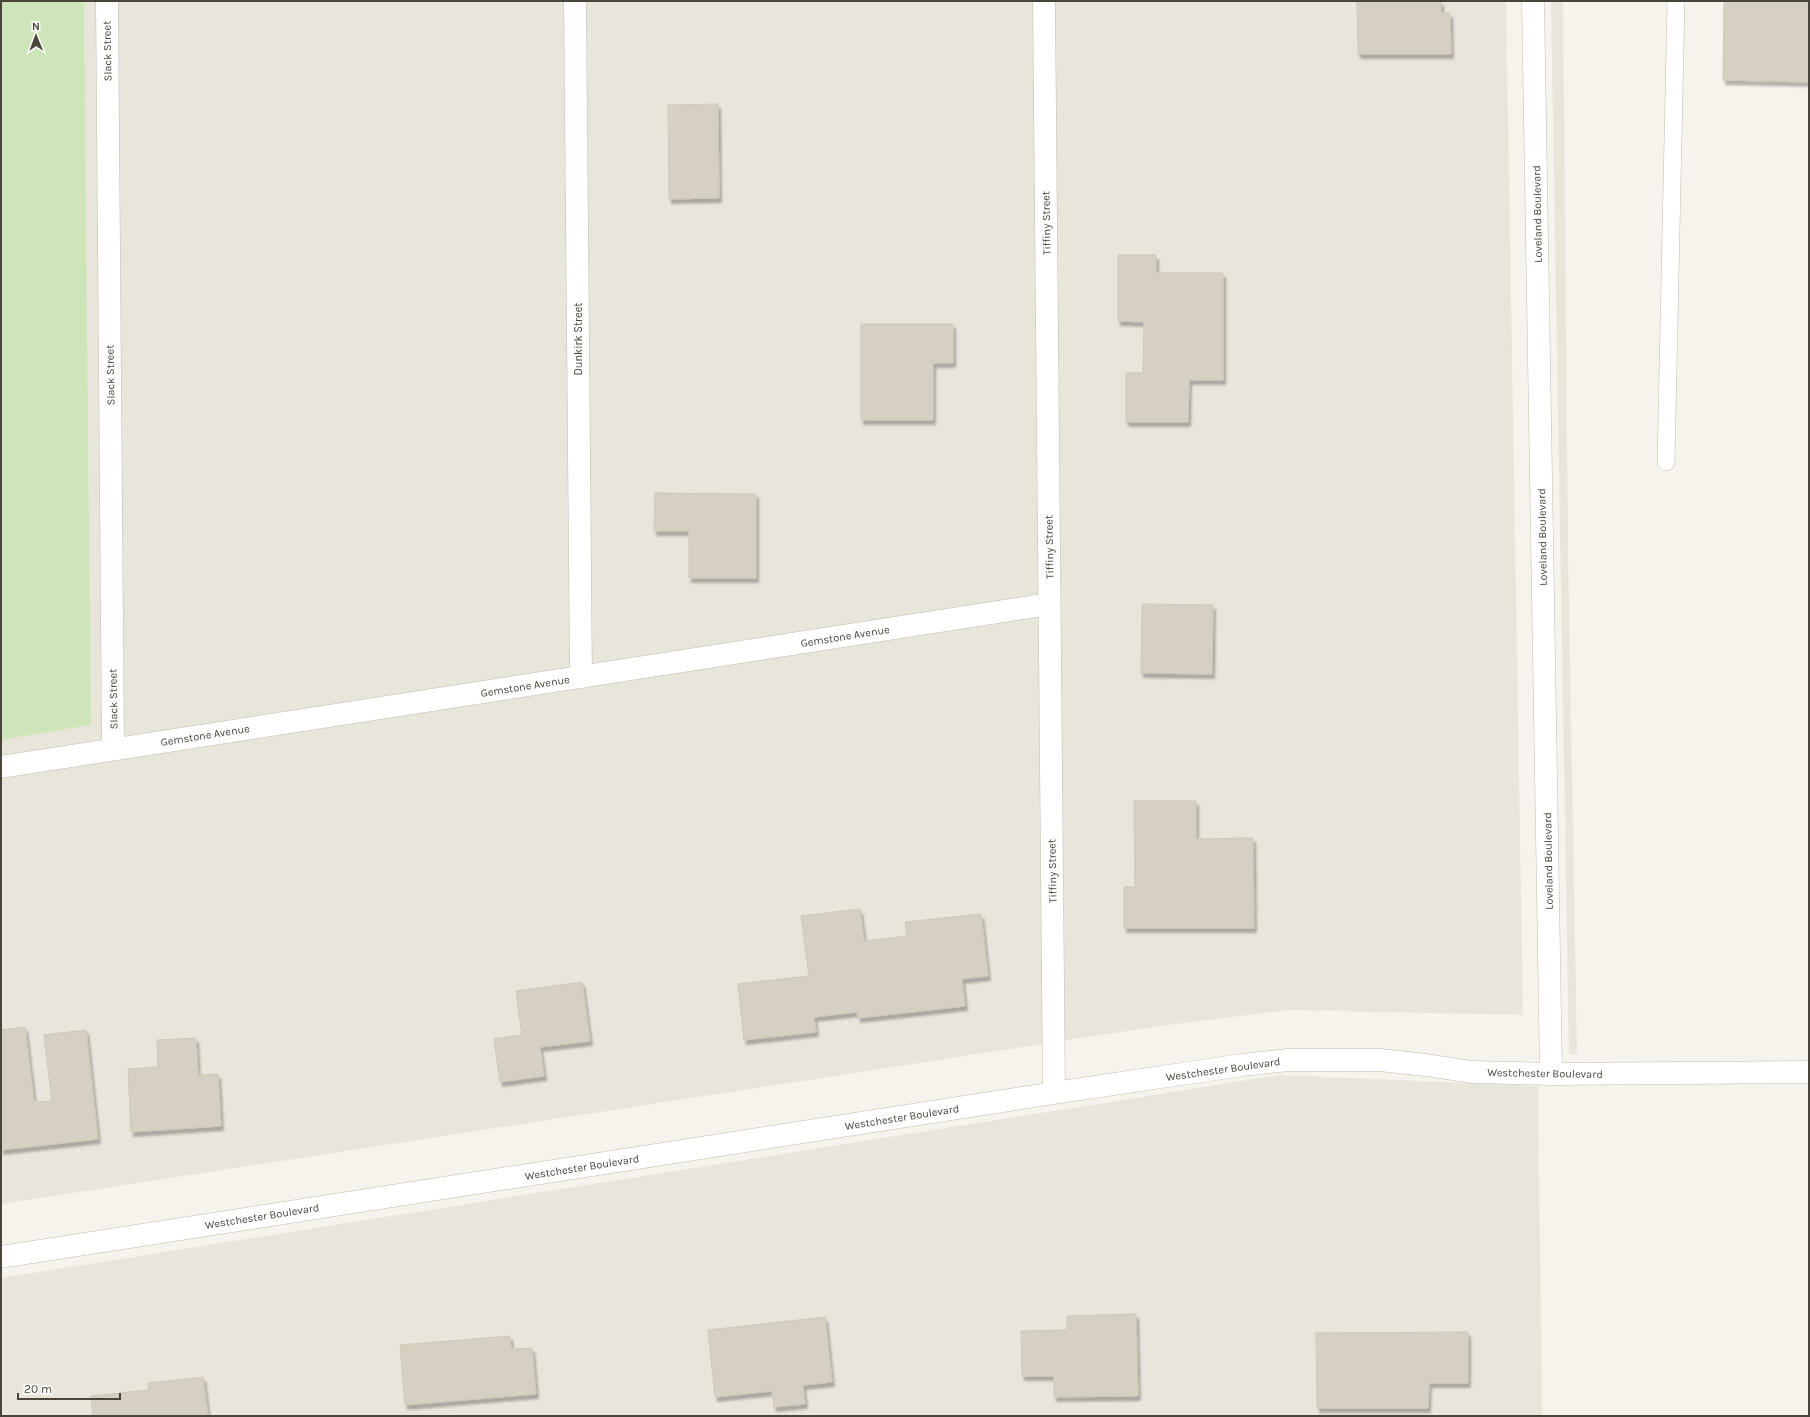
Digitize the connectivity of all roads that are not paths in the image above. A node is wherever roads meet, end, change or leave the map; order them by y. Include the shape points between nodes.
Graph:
1 (107, 1) edge
2 (575, 1) edge
3 (1044, 1) edge
4 (1533, 1) edge
5 (1676, 1) edge
6 (1666, 462) dead end
7 (1049, 604) junction
8 (581, 677) junction
9 (114, 749) junction
10 (1, 767) edge
11 (1809, 1072) edge
12 (1551, 1074) junction
13 (1054, 1093) junction
14 (1, 1257) edge

1 - 9 street, Slack Street
2 - 8 street, Dunkirk Street
3 - 7 street, Tiffiny Street
4 - 12 street, Loveland Boulevard
5 - 6 lane
7 - 8 street, Gemstone Avenue
7 - 13 street, Tiffiny Street
8 - 9 street, Gemstone Avenue
9 - 10 street, Gemstone Avenue
11 - 12 street, Westchester Boulevard
12 - 13 street, Westchester Boulevard via 1472,1072 1380,1060 1288,1060
13 - 14 street, Westchester Boulevard

